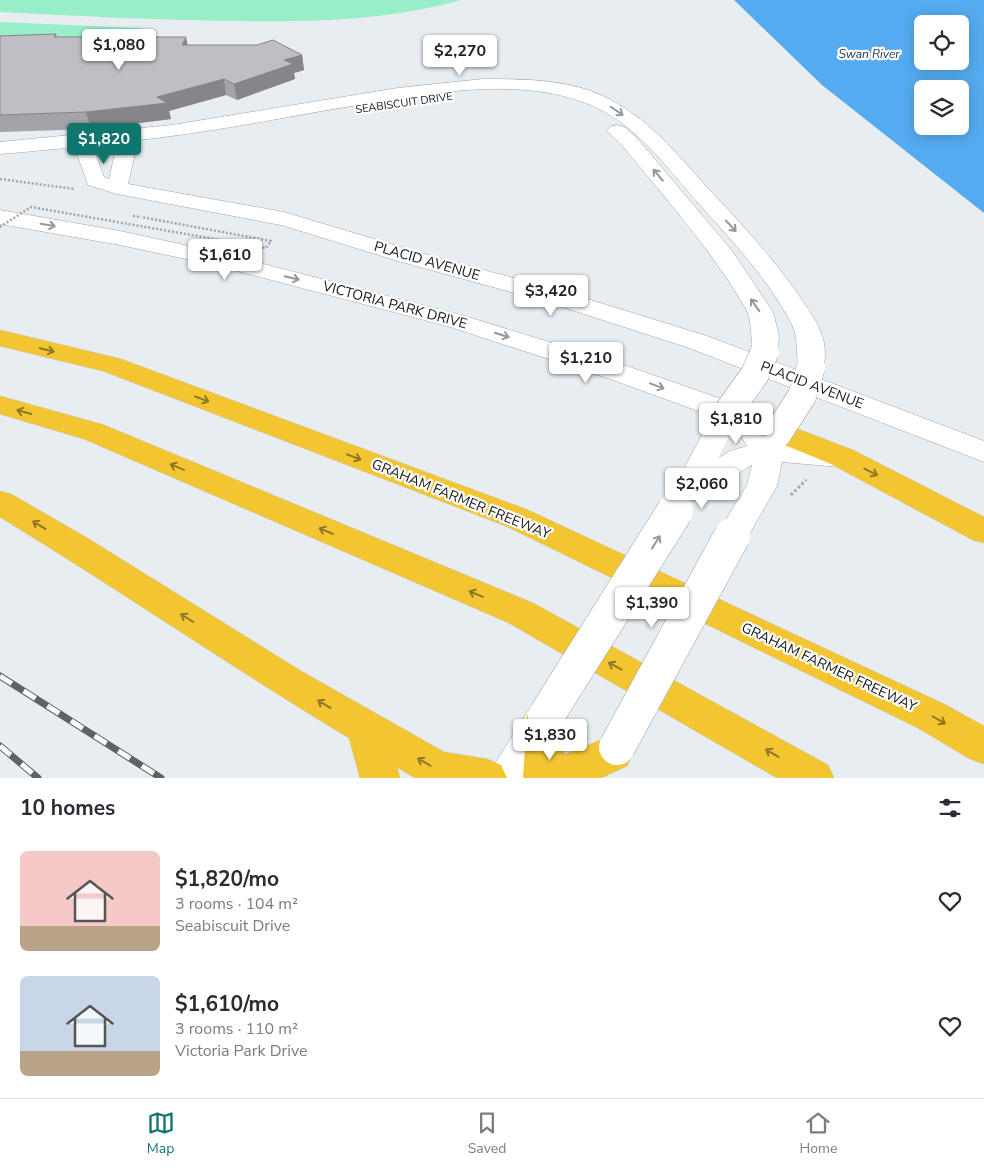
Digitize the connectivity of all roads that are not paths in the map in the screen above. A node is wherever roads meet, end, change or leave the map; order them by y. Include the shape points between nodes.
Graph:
1 (0, 148) edge
2 (126, 149) junction
3 (87, 154) junction
4 (0, 160) edge
5 (117, 188) junction
6 (0, 217) edge
7 (0, 338) edge
8 (0, 405) edge
9 (736, 415) junction
10 (771, 442) junction
11 (984, 452) edge
12 (683, 498) junction
13 (0, 502) edge
14 (984, 531) edge
15 (546, 716) junction
16 (366, 729) junction
17 (984, 746) edge
18 (607, 765) edge
19 (380, 778) edge
20 (487, 778) edge
21 (508, 778) edge
22 (543, 778) edge
23 (551, 778) edge
24 (814, 778) edge

1 -> 10 street, SEABISCUIT DRIVE, bridge via 94,141 186,129 394,94 468,85 534,86 606,104 635,124 669,156 782,289 808,330 812,348 811,367 802,396
2 - 3 street, SEABISCUIT DRIVE
2 - 5 street
9 -> 2 street, SEABISCUIT DRIVE, bridge via 765,351 766,336 760,312 725,256 629,141 598,116 569,102 540,95 467,94
3 - 4 street, SEABISCUIT DRIVE
3 - 5 street, PLACID AVENUE via 95,181
5 - 11 street, PLACID AVENUE via 284,219 556,297 698,342
6 -> 9 street, VICTORIA PARK DRIVE via 217,259 456,321 620,373
7 -> 17 highway, GRAHAM FARMER FREEWAY via 112,365 517,518 931,716
24 -> 8 highway via 521,613 94,432
9 - 10 street
9 - 12 street, SEABISCUIT DRIVE
10 - 12 street via 741,458
10 -> 14 highway via 842,457
10 - 18 street, bridge via 762,486
15 -> 12 street, bridge
16 -> 13 highway
15 - 21 street
15 - 22 highway
16 - 19 highway
20 -> 16 highway via 438,770
18 - 23 highway via 580,768

